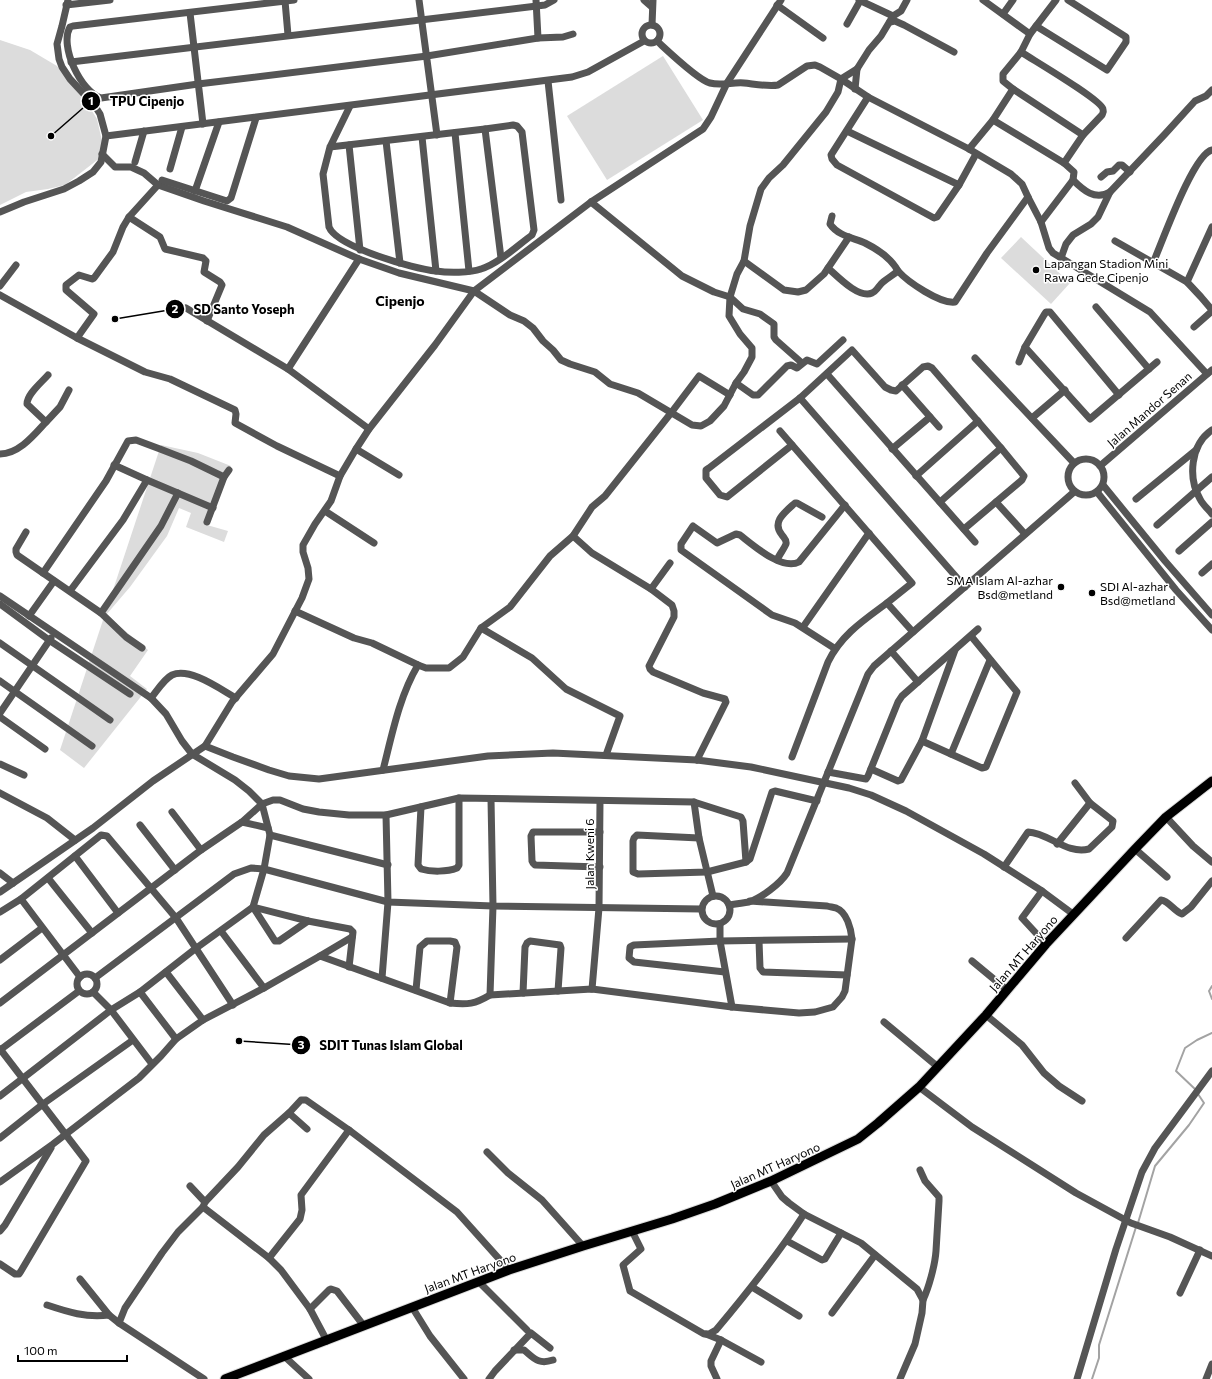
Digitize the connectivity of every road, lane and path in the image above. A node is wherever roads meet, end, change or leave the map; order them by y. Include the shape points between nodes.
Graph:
1 (110, 0) edge
2 (294, 0) edge
3 (419, 0) edge
4 (554, 0) edge
5 (644, 0) edge
6 (860, 0) edge
7 (907, 0) edge
8 (983, 0) edge
9 (1013, 0) edge
10 (1056, 0) edge
11 (1068, 0) edge
12 (285, 1) junction
13 (85, 2) edge
14 (779, 2) edge
15 (67, 3) edge
16 (536, 3) edge
17 (652, 3) edge
18 (190, 13) junction
19 (1003, 14) junction
20 (892, 19) junction
21 (422, 20) junction
22 (847, 24) dead end
23 (652, 25) junction
24 (1036, 26) junction
25 (573, 34) dead end
26 (1030, 34) junction
27 (288, 35) junction
28 (538, 38) junction
29 (823, 38) dead end
30 (644, 41) junction
31 (657, 41) junction
32 (194, 47) junction
33 (954, 52) dead end
34 (1021, 52) junction
35 (426, 56) junction
36 (71, 62) junction
37 (857, 69) junction
38 (841, 79) junction
39 (548, 81) junction
40 (727, 83) junction
41 (198, 84) junction
42 (855, 89) junction
43 (1013, 89) junction
44 (1212, 90) edge
45 (432, 96) junction
46 (868, 97) junction
47 (1209, 97) edge
48 (350, 106) junction
49 (256, 118) junction
50 (993, 120) junction
51 (219, 122) junction
52 (203, 124) junction
53 (182, 127) junction
54 (485, 129) junction
55 (144, 131) junction
56 (846, 131) junction
57 (455, 133) junction
58 (437, 135) junction
59 (1083, 135) junction
60 (106, 136) junction
61 (422, 137) junction
62 (386, 141) junction
63 (349, 145) junction
64 (330, 147) junction
65 (969, 149) junction
66 (1212, 150) edge
67 (102, 154) junction
68 (976, 154) junction
69 (135, 162) dead end
70 (1064, 163) junction
71 (170, 169) dead end
72 (1130, 172) junction
73 (1100, 177) dead end
74 (1073, 180) junction
75 (160, 182) junction
76 (959, 185) junction
77 (195, 191) junction
78 (1110, 192) junction
79 (1028, 197) junction
80 (561, 200) dead end
81 (591, 202) junction
82 (0, 212) edge
83 (832, 216) dead end
84 (130, 217) junction
85 (1041, 222) junction
86 (1212, 227) edge
87 (849, 237) junction
88 (1116, 241) dead end
89 (360, 250) junction
90 (501, 258) junction
91 (1062, 258) junction
92 (359, 259) junction
93 (744, 261) junction
94 (400, 263) junction
95 (1153, 263) junction
96 (16, 264) dead end
97 (828, 268) junction
98 (469, 271) junction
99 (898, 271) junction
100 (436, 272) junction
101 (1187, 282) junction
102 (0, 286) edge
103 (474, 291) junction
104 (0, 295) edge
105 (730, 298) junction
106 (1096, 307) dead end
107 (186, 308) dead end
108 (1212, 311) edge
109 (207, 321) junction
110 (1194, 327) dead end
111 (77, 338) junction
112 (843, 340) dead end
113 (1025, 347) junction
114 (975, 358) dead end
115 (1019, 362) dead end
116 (1157, 362) dead end
117 (802, 364) junction
118 (288, 369) junction
119 (1149, 369) junction
120 (1210, 372) edge
121 (827, 374) junction
122 (48, 375) dead end
123 (736, 383) junction
124 (902, 385) junction
125 (69, 390) dead end
126 (1065, 390) junction
127 (730, 395) junction
128 (1119, 395) junction
129 (800, 398) junction
130 (672, 413) junction
131 (930, 417) junction
132 (1032, 418) junction
133 (978, 421) junction
134 (46, 422) junction
135 (939, 427) dead end
136 (368, 429) junction
137 (1212, 430) edge
138 (780, 431) dead end
139 (792, 445) junction
140 (1002, 448) junction
141 (356, 449) junction
142 (892, 449) junction
143 (1196, 450) junction
144 (0, 454) edge
145 (1074, 463) junction
146 (114, 465) junction
147 (1100, 466) junction
148 (229, 470) dead end
149 (399, 475) dead end
150 (340, 476) junction
151 (916, 476) junction
152 (1212, 477) edge
153 (224, 478) junction
154 (147, 480) junction
155 (1103, 485) junction
156 (1196, 491) junction
157 (1074, 492) junction
158 (1097, 492) junction
159 (178, 493) junction
160 (1136, 499) dead end
161 (940, 502) junction
162 (996, 502) junction
163 (845, 505) junction
164 (213, 508) junction
165 (325, 511) junction
166 (1212, 514) edge
167 (822, 517) dead end
168 (207, 522) dead end
169 (1212, 522) edge
170 (1157, 525) dead end
171 (964, 529) junction
172 (26, 532) dead end
173 (869, 533) junction
174 (1024, 534) junction
175 (572, 536) junction
176 (975, 542) dead end
177 (374, 543) dead end
178 (1179, 551) dead end
179 (777, 560) junction
180 (1165, 561) junction
181 (670, 563) dead end
182 (1212, 564) edge
183 (1158, 567) junction
184 (43, 573) junction
185 (1202, 573) dead end
186 (54, 581) junction
187 (965, 587) junction
188 (651, 589) junction
189 (70, 591) junction
190 (0, 596) edge
191 (887, 603) junction
192 (0, 604) edge
193 (295, 611) junction
194 (101, 613) junction
195 (1212, 615) edge
196 (29, 616) junction
197 (481, 628) junction
198 (803, 628) junction
199 (978, 629) dead end
200 (1212, 630) edge
201 (913, 632) junction
202 (55, 633) junction
203 (971, 636) junction
204 (49, 640) junction
205 (0, 643) edge
206 (142, 648) dead end
207 (834, 648) junction
208 (955, 650) junction
209 (891, 651) junction
210 (990, 660) junction
211 (32, 665) junction
212 (418, 665) junction
213 (0, 680) edge
214 (918, 682) junction
215 (15, 691) junction
216 (130, 694) dead end
217 (151, 698) junction
218 (236, 698) junction
219 (0, 713) edge
220 (0, 717) edge
221 (110, 720) dead end
222 (922, 741) junction
223 (92, 746) dead end
224 (205, 746) junction
225 (45, 749) dead end
226 (192, 754) junction
227 (951, 754) junction
228 (606, 755) junction
229 (792, 757) dead end
230 (697, 760) junction
231 (0, 764) edge
232 (382, 770) junction
233 (871, 770) junction
234 (828, 772) junction
235 (24, 775) dead end
236 (1212, 781) edge
237 (824, 782) junction
238 (1075, 784) dead end
239 (0, 793) edge
240 (459, 798) junction
241 (491, 799) junction
242 (817, 800) junction
243 (600, 801) junction
244 (694, 802) junction
245 (1090, 803) junction
246 (262, 804) junction
247 (421, 807) junction
248 (172, 812) dead end
249 (386, 815) junction
250 (1166, 817) junction
251 (242, 822) junction
252 (140, 825) dead end
253 (268, 828) junction
254 (600, 832) junction
255 (270, 836) junction
256 (699, 838) junction
257 (75, 840) junction
258 (1057, 844) junction
259 (1135, 849) junction
260 (201, 850) junction
261 (74, 856) junction
262 (746, 862) junction
263 (1212, 862) edge
264 (388, 865) junction
265 (600, 867) junction
266 (1004, 867) junction
267 (264, 869) junction
268 (174, 870) junction
269 (707, 872) junction
270 (0, 873) edge
271 (1167, 877) dead end
272 (48, 878) junction
273 (1212, 881) edge
274 (13, 883) junction
275 (151, 889) junction
276 (1042, 891) junction
277 (0, 892) edge
278 (713, 896) junction
279 (21, 900) junction
280 (750, 901) junction
281 (388, 902) junction
282 (729, 905) junction
283 (493, 906) junction
284 (253, 907) junction
285 (599, 908) junction
286 (701, 909) junction
287 (0, 912) edge
288 (118, 913) junction
289 (1073, 914) junction
290 (176, 918) junction
291 (308, 921) junction
292 (720, 924) junction
293 (42, 928) junction
294 (221, 931) junction
295 (92, 933) junction
296 (352, 937) junction
297 (1126, 938) dead end
298 (852, 939) junction
299 (720, 941) junction
300 (759, 941) junction
301 (1046, 944) junction
302 (195, 949) junction
303 (63, 955) junction
304 (320, 956) junction
305 (0, 960) edge
306 (972, 961) dead end
307 (349, 967) junction
308 (166, 972) junction
309 (725, 972) junction
310 (847, 975) junction
311 (80, 976) junction
312 (95, 978) junction
313 (382, 978) junction
314 (264, 988) junction
315 (592, 989) junction
316 (416, 990) junction
317 (1007, 990) junction
318 (79, 991) junction
319 (558, 991) junction
320 (93, 992) junction
321 (140, 992) junction
322 (522, 993) junction
323 (490, 995) junction
324 (0, 1003) edge
325 (450, 1003) junction
326 (233, 1005) junction
327 (732, 1007) junction
328 (111, 1010) junction
329 (986, 1015) junction
330 (203, 1020) junction
331 (884, 1022) dead end
332 (176, 1039) junction
333 (133, 1040) junction
334 (0, 1050) edge
335 (152, 1064) junction
336 (938, 1067) junction
337 (1212, 1071) edge
338 (22, 1080) junction
339 (1209, 1081) edge
340 (919, 1087) junction
341 (0, 1096) edge
342 (1082, 1101) dead end
343 (43, 1104) junction
344 (289, 1113) junction
345 (307, 1129) dead end
346 (348, 1130) junction
347 (66, 1133) junction
348 (0, 1138) edge
349 (53, 1144) junction
350 (487, 1152) dead end
351 (920, 1170) dead end
352 (771, 1181) junction
353 (0, 1182) edge
354 (190, 1186) dead end
355 (204, 1205) junction
356 (804, 1214) junction
357 (0, 1219) edge
358 (1129, 1222) junction
359 (2, 1228) edge
360 (632, 1231) junction
361 (841, 1233) junction
362 (787, 1241) junction
363 (582, 1246) junction
364 (1200, 1250) junction
365 (875, 1255) junction
366 (1212, 1256) edge
367 (269, 1258) junction
368 (0, 1264) edge
369 (509, 1270) junction
370 (80, 1279) dead end
371 (479, 1282) junction
372 (752, 1287) junction
373 (1180, 1293) dead end
374 (924, 1300) junction
375 (47, 1305) dead end
376 (412, 1307) junction
377 (310, 1309) junction
378 (832, 1313) dead end
379 (109, 1315) junction
380 (799, 1316) dead end
381 (119, 1323) junction
382 (364, 1326) junction
383 (527, 1330) dead end
384 (706, 1334) junction
385 (327, 1340) junction
386 (721, 1340) junction
387 (550, 1348) dead end
388 (514, 1350) junction
389 (284, 1356) junction
390 (553, 1360) dead end
391 (761, 1362) dead end
392 (1212, 1364) edge
393 (204, 1379) edge
394 (225, 1379) edge
395 (309, 1379) edge
396 (464, 1379) edge
397 (489, 1379) edge
398 (717, 1379) edge
399 (900, 1379) edge
400 (1077, 1379) edge
401 (1206, 1379) edge

1 - 13 street
2 - 12 street
3 - 21 street
4 - 16 street via 545,5
5 - 17 street
6 - 20 street
6 - 22 street
7 - 20 street via 901,11
8 - 19 street
9 - 19 street
10 - 24 street
11 - 24 street via 1126,37 1126,42 1107,70
12 - 18 street
12 - 27 street
13 - 15 street
14 - 29 street
14 - 40 street
15 - 60 street via 57,44 59,59 70,79 100,114
16 - 21 street
16 - 28 street
17 - 23 street
18 - 32 street
18 - 36 street via 70,27 68,50
19 - 26 street
20 - 33 street
20 - 37 street
21 - 27 street
21 - 35 street
23 - 30 street via 648,25 642,32
23 - 31 street via 660,32
24 - 26 street
25 - 28 street
26 - 34 street
27 - 32 street
28 - 35 street
30 - 31 street
30 - 39 street via 588,72
31 - 40 street via 705,81 711,84
32 - 36 street
32 - 41 street
34 - 43 street via 1003,74 1003,81
34 - 59 street via 1092,98 1103,108 1102,115
35 - 41 street
35 - 45 street
36 - 41 street via 91,93 101,98
37 - 38 street
37 - 42 street
38 - 40 street via 815,65 807,66 778,85
38 - 42 street
38 - 93 street via 838,92 826,112 761,189 750,226
39 - 45 street
39 - 80 street
40 - 81 street via 703,129
41 - 52 street
42 - 46 street
43 - 50 street
43 - 59 street
44 - 47 street
45 - 48 street
45 - 58 street
46 - 56 street
46 - 65 street
47 - 72 street via 1195,101
48 - 49 street
48 - 64 street
49 - 51 street
49 - 77 street via 231,198 227,201
50 - 65 street
50 - 70 street
51 - 52 street
51 - 77 street
52 - 53 street
53 - 55 street
53 - 71 street
54 - 57 street
54 - 90 street
54 - 90 street via 513,125 522,132 533,218 532,235
55 - 60 street
55 - 69 street
56 - 76 street
56 - 76 street via 831,155 837,166 934,218
57 - 58 street
57 - 98 street
58 - 61 street
59 - 70 street
60 - 67 street
61 - 62 street
61 - 100 street
62 - 63 street
62 - 94 street
63 - 64 street
63 - 89 street
64 - 89 street via 323,180 329,227 333,233
65 - 68 street
66 - 95 street via 1200,160 1189,178
67 - 75 street via 115,167 132,167
67 - 82 street via 97,167 79,182
68 - 76 street
68 - 79 street via 1011,174 1022,184
70 - 74 street via 1074,172
72 - 73 street via 1119,165
72 - 78 street
74 - 78 street via 1085,192 1104,195
74 - 85 street
75 - 77 street
75 - 84 street
75 - 92 street via 204,201 287,227
78 - 91 street via 1098,218 1073,235 1066,244
79 - 85 street
79 - 99 street via 956,302 950,303 940,299 904,278
81 - 103 street
81 - 105 street via 682,276
83 - 87 street via 832,227
84 - 109 street via 160,237 165,249 203,258 206,261 204,272 222,285
84 - 111 street via 113,252 94,278 79,275 66,285 66,290 94,314
85 - 91 street via 1049,248 1052,253
86 - 101 street
87 - 97 street
87 - 99 street via 884,254
88 - 95 street
89 - 94 street
90 - 98 street via 481,269
91 - 120 street via 1150,312
92 - 103 street via 398,273
92 - 118 street
93 - 97 street via 784,290 798,292 806,290
93 - 105 street
94 - 100 street
95 - 101 street
96 - 102 street
97 - 99 street via 852,288 867,295 874,293
98 - 100 street
101 - 108 street
103 - 130 street via 533,328 561,360 595,372 610,384 638,393
103 - 136 street
104 - 111 street
105 - 117 street via 743,309 760,314 774,324 776,340
105 - 123 street via 729,316 753,352 749,364
106 - 119 street
107 - 109 street
108 - 110 street
109 - 118 street
111 - 150 street via 145,372 170,379 234,410 235,422 277,446
112 - 117 street via 816,364 807,360
113 - 115 street
113 - 126 street
113 - 128 street via 1046,312 1050,312
114 - 132 street
116 - 119 street
117 - 123 street via 797,368 787,366 758,394 754,395
118 - 136 street
119 - 128 street
120 - 147 street, Jalan Mandor Senan
121 - 124 street via 852,350 885,387 896,391
121 - 129 street
121 - 142 street
122 - 134 street via 27,402
123 - 127 street
124 - 131 street
124 - 133 street via 923,367 928,366
125 - 134 street via 60,407
126 - 128 street via 1090,419
126 - 132 street
127 - 130 street via 710,421 701,426 692,425
127 - 130 street via 699,376
129 - 139 street via 706,470 706,478 720,495 727,497
129 - 187 street
130 - 175 street via 605,496 592,507
131 - 135 street
131 - 142 street
132 - 145 street
133 - 140 street
133 - 151 street
134 - 144 street via 21,447
136 - 141 street
137 - 143 street
138 - 139 street
139 - 163 street
140 - 161 street
140 - 162 street via 1024,476
141 - 149 street
141 - 150 street
142 - 151 street
143 - 156 street via 1192,478
143 - 160 street
145 - 147 street via 1083,459 1092,460
145 - 157 street via 1068,472 1068,483
146 - 153 street via 128,441 136,440 191,461
146 - 154 street
146 - 184 street via 106,481
147 - 155 street via 1104,471
148 - 153 street
150 - 165 street
151 - 161 street
152 - 156 street
153 - 164 street
154 - 159 street
154 - 189 street via 123,520
155 - 158 street
155 - 180 street
156 - 166 street
156 - 170 street
157 - 158 street via 1090,496
157 - 174 street
158 - 183 street
159 - 164 street
159 - 194 street via 161,526
161 - 171 street
162 - 171 street
162 - 174 street
163 - 173 street
163 - 179 street via 799,562 786,564
164 - 168 street
165 - 177 street
165 - 193 street via 303,544 309,579
167 - 179 street via 797,503 791,507 778,522 777,526 786,543
169 - 178 street
171 - 176 street
172 - 184 street via 16,552
173 - 191 street via 912,583
173 - 198 street
174 - 187 street
175 - 188 street via 592,553
175 - 197 street via 550,556 510,607
179 - 198 street via 740,535 733,535 717,543 693,526 680,548 772,615 795,622
180 - 183 street
180 - 195 street
181 - 188 street
182 - 185 street
183 - 200 street
184 - 186 street
186 - 189 street
186 - 196 street
187 - 201 street
188 - 230 street via 672,605 674,617 649,666 650,669 725,699 726,702
189 - 194 street
190 - 196 street
191 - 201 street
191 - 207 street
192 - 204 street
193 - 212 street
193 - 218 street via 273,654
194 - 206 street via 126,637
196 - 202 street
197 - 212 street via 463,657 448,668 426,668
197 - 228 street via 532,658 566,689 620,716
198 - 207 street
199 - 203 street
201 - 209 street
202 - 204 street
202 - 217 street
203 - 208 street
203 - 210 street
204 - 211 street
204 - 216 street
205 - 211 street
207 - 229 street
208 - 214 street
208 - 222 street
209 - 214 street
209 - 234 street via 868,674
210 - 227 street
210 - 227 street via 1017,692 986,767 982,768
211 - 215 street
211 - 221 street
212 - 232 street via 402,698
213 - 215 street
214 - 233 street via 898,702
215 - 219 street
215 - 223 street
217 - 218 street via 171,675 179,673 194,674
217 - 226 street via 166,714
218 - 224 street
220 - 225 street
222 - 227 street
222 - 233 street via 900,781
224 - 226 street
224 - 232 street via 289,776 319,779
226 - 246 street via 235,780
226 - 257 street
228 - 230 street
228 - 232 street via 553,753 488,756
230 - 237 street via 752,767
231 - 235 street
233 - 234 street via 866,779
234 - 237 street
236 - 250 main road, Jalan MT Haryono
237 - 242 street
237 - 266 street via 871,795 906,811
238 - 245 street
239 - 257 street via 47,818
240 - 241 street
240 - 247 street
240 - 247 street via 459,865 452,870 426,870 418,865
241 - 243 street
241 - 283 street
242 - 262 street via 772,792 750,859
242 - 280 street via 787,873 776,886
243 - 244 street
243 - 254 street, Jalan Kweni 6
244 - 256 street
244 - 262 street via 741,817
245 - 258 street
245 - 258 street via 1113,821 1112,827 1089,849 1077,850
246 - 249 street via 277,800 320,812
246 - 251 street
246 - 253 street
247 - 249 street
248 - 260 street
249 - 264 street
250 - 259 main road, Jalan MT Haryono
250 - 263 street
251 - 253 street
251 - 260 street
252 - 268 street
253 - 255 street
254 - 265 street, Jalan Kweni 6
254 - 265 street via 533,832 530,836 532,861 535,865
255 - 264 street
255 - 267 street
256 - 269 street
256 - 269 street via 637,835 633,841 633,872
257 - 274 street
258 - 266 street via 1034,832 1028,832
259 - 271 street
259 - 289 main road, Jalan MT Haryono
260 - 268 street
261 - 272 street
261 - 275 street via 101,836 108,836
261 - 288 street
262 - 269 street
264 - 281 street
265 - 285 street, Jalan Kweni 6
266 - 276 street
267 - 281 street
267 - 284 street
267 - 290 street via 251,868 234,874
268 - 275 street
269 - 278 street
270 - 274 street
272 - 279 street
272 - 295 street
273 - 297 street via 1182,914 1161,900
274 - 277 street
275 - 288 street
275 - 290 street
276 - 289 street
276 - 301 street via 1022,918
278 - 282 street via 723,898
278 - 286 street via 705,901
279 - 287 street
279 - 293 street
280 - 282 street
280 - 298 street via 837,908 846,918
281 - 283 street
281 - 313 street
282 - 292 street via 729,916
283 - 285 street
283 - 323 street
284 - 291 street
284 - 291 street via 275,941 279,941
284 - 294 street
285 - 286 street
285 - 315 street, Jalan Kweni 6
286 - 292 street via 707,921
288 - 295 street
289 - 301 main road, Jalan MT Haryono
290 - 302 street
290 - 312 street
291 - 296 street via 350,929 353,932
292 - 299 street
293 - 303 street
293 - 305 street
294 - 302 street
294 - 314 street
295 - 303 street
296 - 304 street
296 - 307 street
298 - 300 street
298 - 310 street
299 - 300 street
299 - 309 street
299 - 309 street via 634,945 630,947 629,958 634,962
300 - 310 street via 760,968 763,972
301 - 317 main road, Jalan MT Haryono
302 - 308 street
302 - 326 street
303 - 311 street
303 - 324 street
304 - 307 street
304 - 314 street
306 - 317 street
307 - 313 street
308 - 321 street
308 - 330 street
309 - 327 street
310 - 327 street via 842,997 833,1006 824,1010 799,1013
311 - 312 street via 88,974
311 - 318 street via 76,984
312 - 320 street via 97,985
313 - 316 street
314 - 326 street
315 - 319 street
315 - 327 street
316 - 325 street
316 - 325 street via 420,948 427,941 455,942 457,947
317 - 329 main road, Jalan MT Haryono
318 - 320 street via 86,994
318 - 334 street
319 - 322 street
319 - 322 street via 561,946 530,941 525,947
320 - 328 street
321 - 328 street
321 - 332 street
322 - 323 street
323 - 325 street via 473,1004
326 - 330 street
328 - 333 street
328 - 338 street
329 - 336 main road, Jalan MT Haryono
329 - 342 street via 1022,1044 1044,1072 1059,1086
330 - 332 street
331 - 336 street
332 - 335 street
333 - 335 street
333 - 343 street
334 - 338 street
335 - 347 street via 138,1078
336 - 340 main road, Jalan MT Haryono
337 - 339 street
338 - 341 street
338 - 343 street
339 - 358 street via 1197,1090 1155,1148 1142,1172
340 - 352 main road, Jalan MT Haryono via 858,1138
340 - 358 street via 972,1127 1076,1193
343 - 347 street
343 - 348 street
344 - 345 street
344 - 346 street via 301,1100 306,1100
344 - 355 street via 264,1134
346 - 367 street via 301,1195 300,1219
346 - 369 street via 457,1212
347 - 349 street
347 - 368 street via 86,1162 21,1272 15,1274
349 - 353 street
349 - 359 street
350 - 363 street via 508,1173 542,1200
351 - 374 street via 925,1181 939,1197 936,1252
352 - 356 street via 782,1197
352 - 360 main road, Jalan MT Haryono via 700,1209
354 - 355 street
355 - 367 street
355 - 381 street via 162,1253 125,1308
356 - 361 street
356 - 362 street
357 - 359 street
358 - 364 street
358 - 400 street via 1116,1249
360 - 363 main road, Jalan MT Haryono
360 - 384 street via 641,1249 623,1266 628,1289
361 - 362 street via 822,1260
361 - 365 street via 861,1243
362 - 372 street
363 - 369 main road, Jalan MT Haryono
364 - 366 street
364 - 373 street
365 - 374 street via 917,1289
365 - 378 street
367 - 377 street
369 - 371 main road, Jalan MT Haryono
370 - 379 street
371 - 376 main road, Jalan MT Haryono
371 - 383 street
372 - 380 street
372 - 384 street via 716,1330
374 - 399 street via 915,1344
375 - 379 street via 80,1315
376 - 382 main road, Jalan MT Haryono
376 - 396 street via 430,1336
377 - 382 street via 329,1290 335,1290
377 - 385 street
379 - 381 street
381 - 393 street
382 - 385 main road, Jalan MT Haryono
384 - 386 street
385 - 389 main road, Jalan MT Haryono
386 - 391 street
386 - 398 street via 711,1361
387 - 388 street via 531,1333
388 - 390 street via 524,1350 536,1360
388 - 397 street
389 - 394 main road, Jalan MT Haryono
389 - 395 street
392 - 401 street

